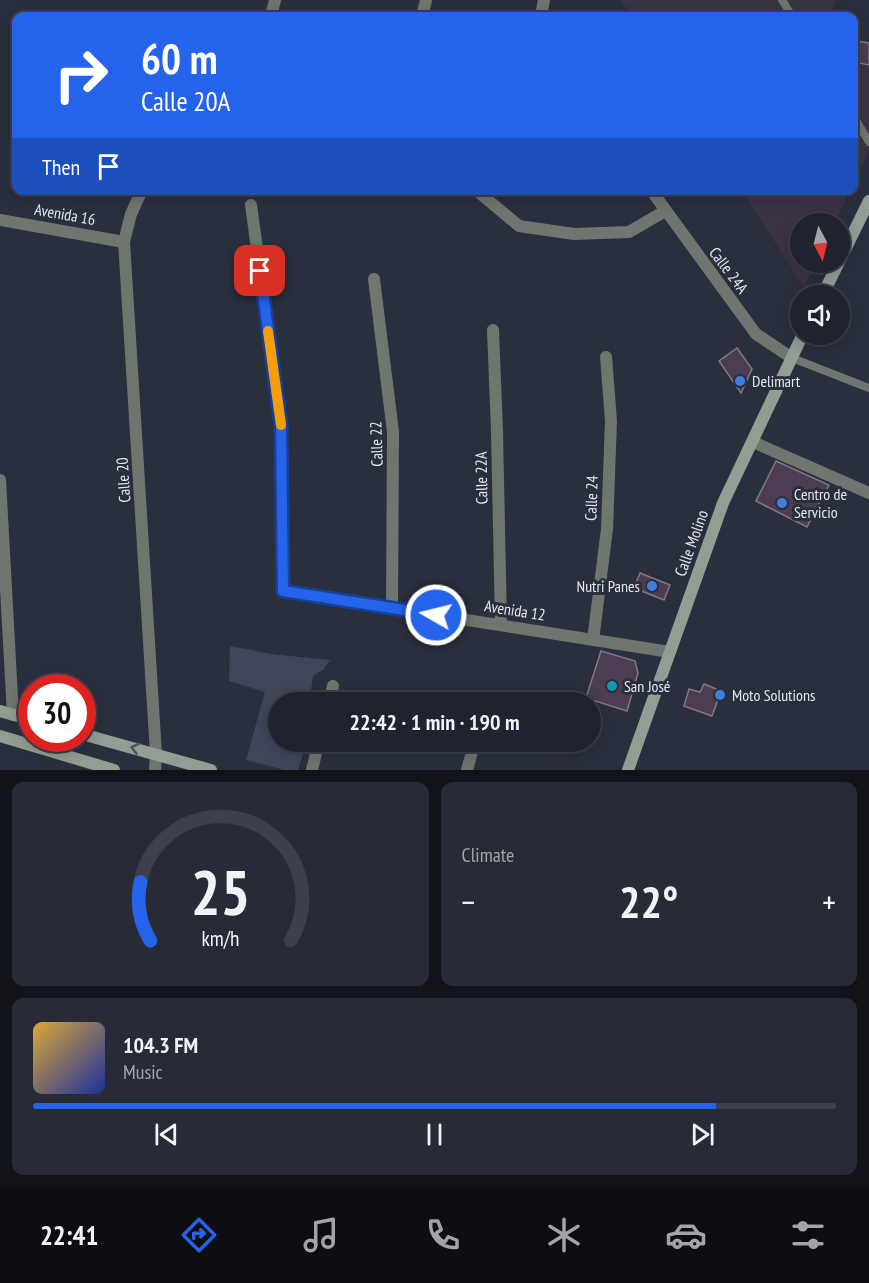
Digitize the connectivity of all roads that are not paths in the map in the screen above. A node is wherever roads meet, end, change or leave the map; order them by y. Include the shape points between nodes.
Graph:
1 (858, 124) edge
2 (869, 142) edge
3 (140, 195) edge
4 (482, 195) edge
5 (654, 195) edge
6 (869, 201) edge
7 (251, 206) dead end
8 (664, 211) junction
9 (0, 220) edge
10 (850, 239) edge
11 (124, 242) junction
12 (374, 279) dead end
13 (493, 330) dead end
14 (798, 345) edge
15 (606, 357) dead end
16 (792, 358) junction
17 (869, 388) edge
18 (753, 442) junction
19 (0, 480) edge
20 (869, 493) edge
21 (393, 609) junction
22 (501, 624) junction
23 (593, 640) junction
24 (670, 652) junction
25 (333, 686) dead end
26 (332, 692) edge
27 (0, 711) edge
28 (13, 715) junction
29 (18, 716) edge
30 (0, 736) edge
31 (96, 738) edge
32 (316, 752) edge
33 (472, 752) edge
34 (156, 754) junction
35 (114, 770) edge
36 (155, 770) edge
37 (211, 770) edge
38 (312, 770) edge
39 (467, 770) edge
40 (628, 770) edge

1 - 2 lane
3 - 11 street, Calle 20
4 - 8 street via 519,226 574,234 629,232
5 - 8 street, Calle 24A
6 - 10 main road
7 - 21 street, Avenida 12 via 281,425 283,591
8 - 16 street, Calle 24A via 756,334
9 - 11 street, Avenida 16
11 - 34 street, Calle 20
12 - 21 street, Calle 22 via 393,432
13 - 22 street, Calle 22A
14 - 16 main road, Calle Molino
15 - 23 street, Calle 24 via 611,421 607,529
16 - 17 lane
16 - 18 main road, Calle Molino
18 - 20 street
18 - 24 main road, Calle Molino via 723,503
19 - 28 street
21 - 22 street, Avenida 12
22 - 23 street, Avenida 12
23 - 24 street, Avenida 12
24 - 40 main road, Calle Molino
25 - 26 street
27 - 28 main road
28 - 29 main road
30 - 35 main road
34 -> 31 main road
32 - 38 street
33 - 39 street
34 - 36 street, Calle 20
34 - 37 main road

